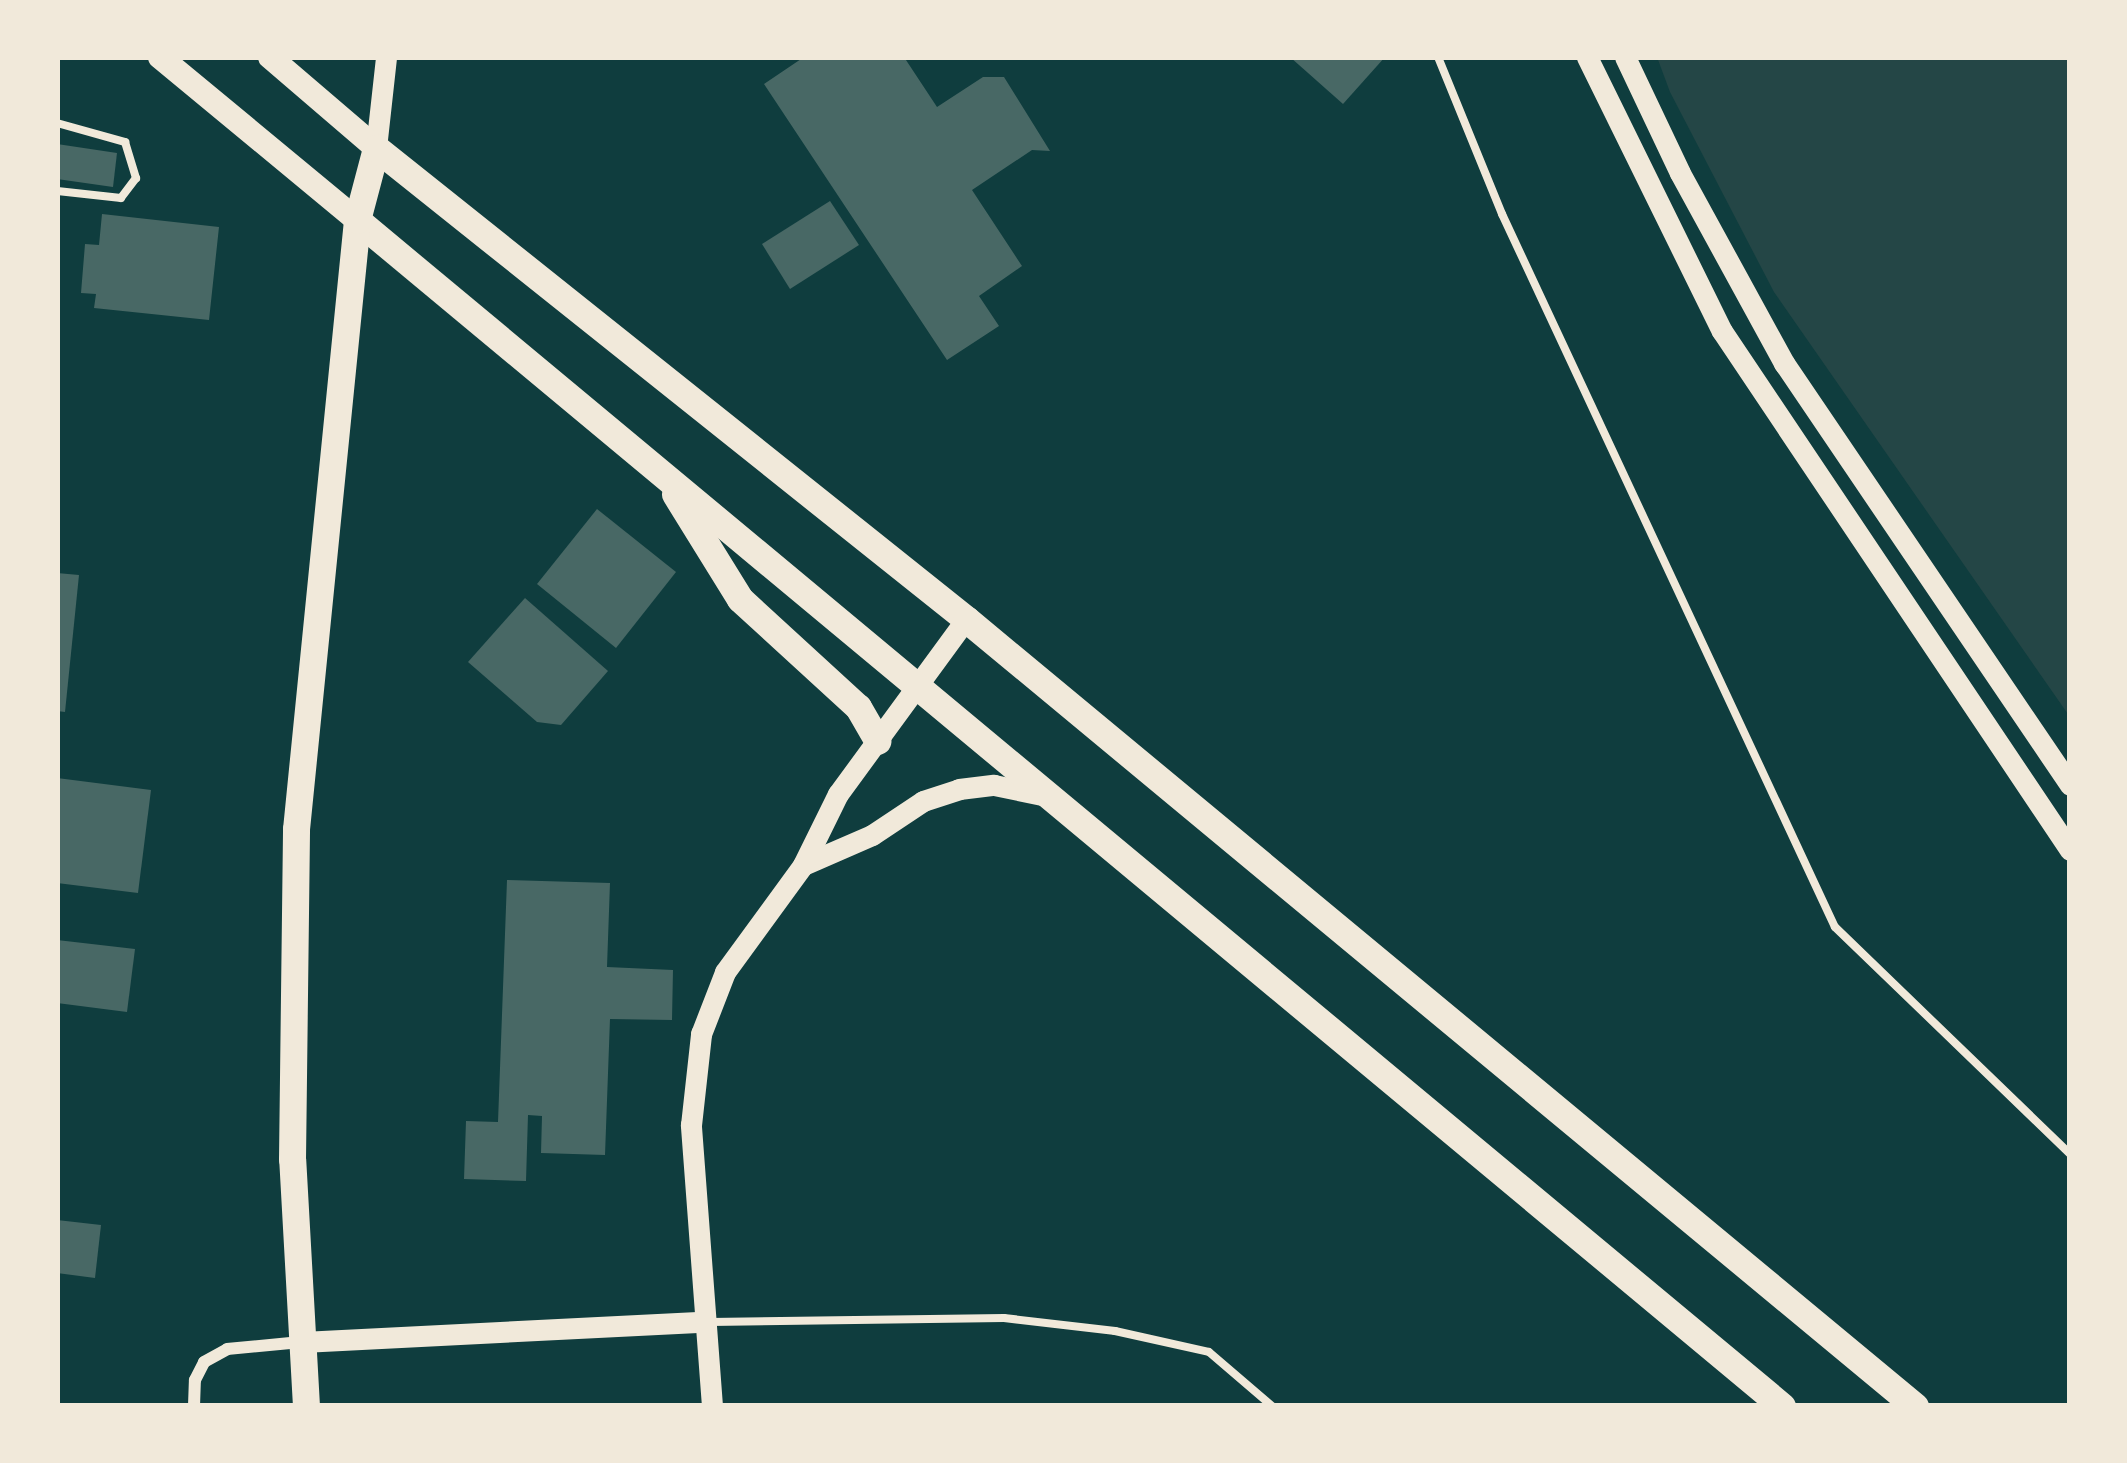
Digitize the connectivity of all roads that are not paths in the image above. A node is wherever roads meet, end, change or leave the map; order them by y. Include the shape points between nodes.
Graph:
1 (160, 57) edge
2 (270, 57) edge
3 (386, 57) edge
4 (1438, 57) edge
5 (1588, 57) edge
6 (1624, 57) edge
7 (57, 123) edge
8 (376, 148) junction
9 (57, 191) edge
10 (357, 220) junction
11 (667, 480) junction
12 (966, 619) junction
13 (920, 686) junction
14 (878, 741) junction
15 (2070, 785) edge
16 (1052, 797) junction
17 (2070, 850) edge
18 (803, 865) junction
19 (2070, 1154) edge
20 (704, 1322) junction
21 (302, 1342) junction
22 (194, 1406) edge
23 (306, 1406) edge
24 (712, 1406) edge
25 (1272, 1406) edge
26 (1782, 1406) edge
27 (1915, 1406) edge

1 - 10 main road
2 - 8 main road
3 - 8 main road
4 - 19 lane via 1502,214 1835,927
5 - 17 main road via 1722,331
6 - 15 main road via 1784,363
7 - 9 lane via 124,142 136,178 121,198
8 - 10 highway
8 - 12 highway
10 - 11 highway
10 - 21 highway via 296,830 290,1001
11 - 13 highway
11 - 14 highway via 740,599 858,707
12 - 13 main road
12 - 27 highway
13 - 14 main road
13 - 16 highway
14 - 18 main road via 838,794
16 - 18 main road via 994,785 959,789
16 - 26 highway
18 - 20 main road via 724,972 694,1066
20 - 21 main road
20 - 24 main road
20 - 25 lane via 1004,1318 1114,1331 1209,1352
21 - 22 street via 227,1348 204,1362
21 - 23 highway

